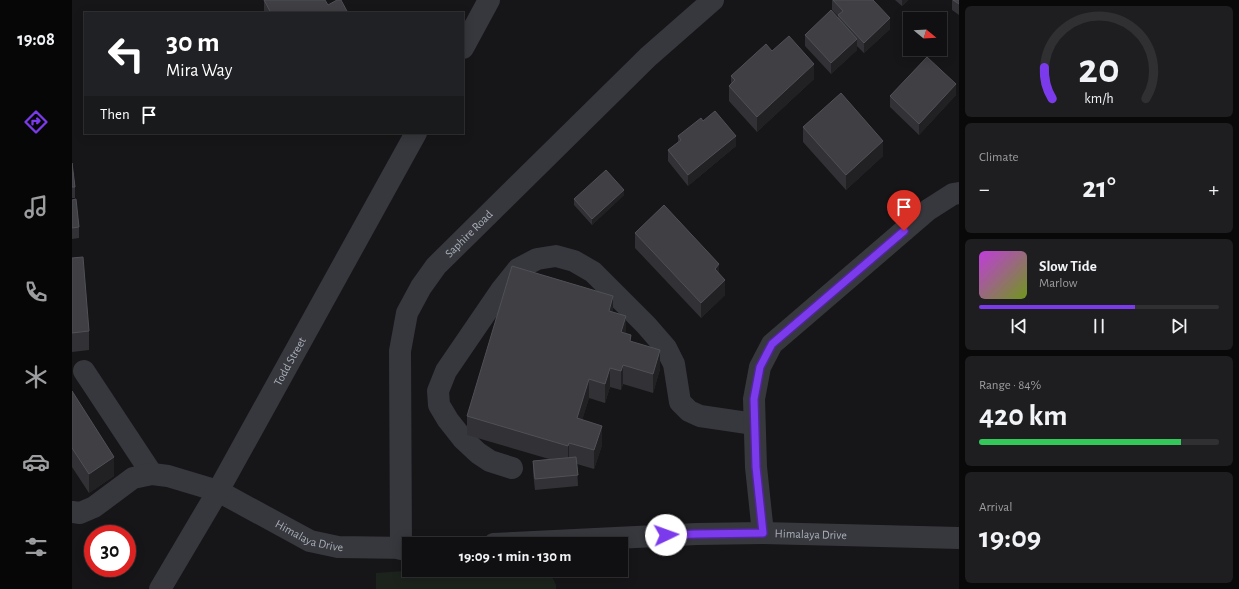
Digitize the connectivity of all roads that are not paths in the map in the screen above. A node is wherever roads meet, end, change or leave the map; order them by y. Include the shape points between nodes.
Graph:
1 (489, 0) edge
2 (713, 0) edge
3 (464, 46) edge
4 (415, 134) edge
5 (959, 193) edge
6 (84, 371) dead end
7 (754, 424) junction
8 (512, 468) dead end
9 (152, 474) junction
10 (218, 491) junction
11 (72, 512) edge
12 (763, 533) junction
13 (405, 537) edge
14 (628, 537) edge
15 (959, 538) edge
16 (402, 549) edge
17 (160, 589) edge

1 - 3 street
2 - 13 street, Saphire Road via 648,57 436,266 421,287 407,313 400,351
4 - 10 street, Todd Street
5 - 7 street via 952,194 928,210 772,344 760,367 754,399
6 - 9 street
7 - 8 street via 700,416 689,411 680,402 674,364 666,348 646,325 593,272 574,261 556,256 537,259 518,270 502,289 446,371 438,391 439,405 463,439 490,461
7 - 12 street
9 - 10 street, Himalaya Drive via 168,476
9 - 11 street via 133,478 94,507 80,513
10 - 16 street, Himalaya Drive via 310,541 338,547
10 - 17 street, Todd Street
12 - 14 street, Himalaya Drive
12 - 15 street, Himalaya Drive

